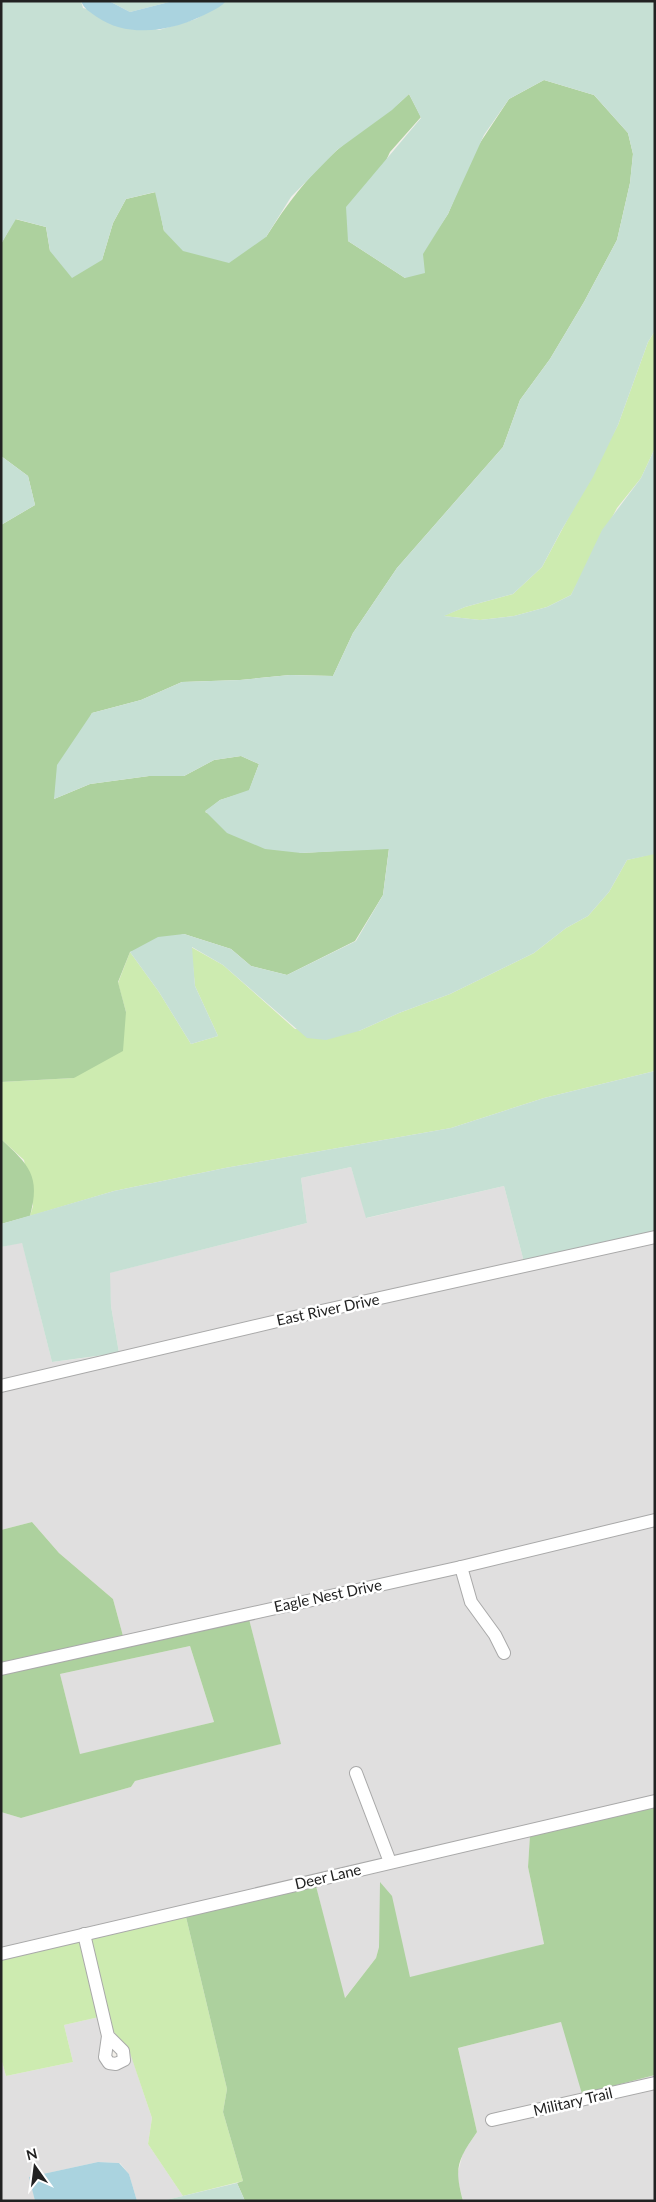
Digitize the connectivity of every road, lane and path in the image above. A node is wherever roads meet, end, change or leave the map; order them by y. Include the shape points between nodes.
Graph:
1 (655, 1238) edge
2 (1, 1386) edge
3 (655, 1520) edge
4 (460, 1567) junction
5 (504, 1653) dead end
6 (1, 1669) edge
7 (356, 1773) dead end
8 (655, 1801) edge
9 (390, 1862) junction
10 (84, 1934) junction
11 (1, 1954) edge
12 (108, 2036) dead end
13 (655, 2083) edge
14 (492, 2120) dead end

1 - 2 street, East River Drive via 290,1318
3 - 4 street, Eagle Nest Drive
4 - 5 street via 471,1602
4 - 6 street, Eagle Nest Drive
7 - 9 street
8 - 9 street, Deer Lane
9 - 10 street, Deer Lane
10 - 11 street, Deer Lane
10 - 12 street
13 - 14 street, Military Trail

